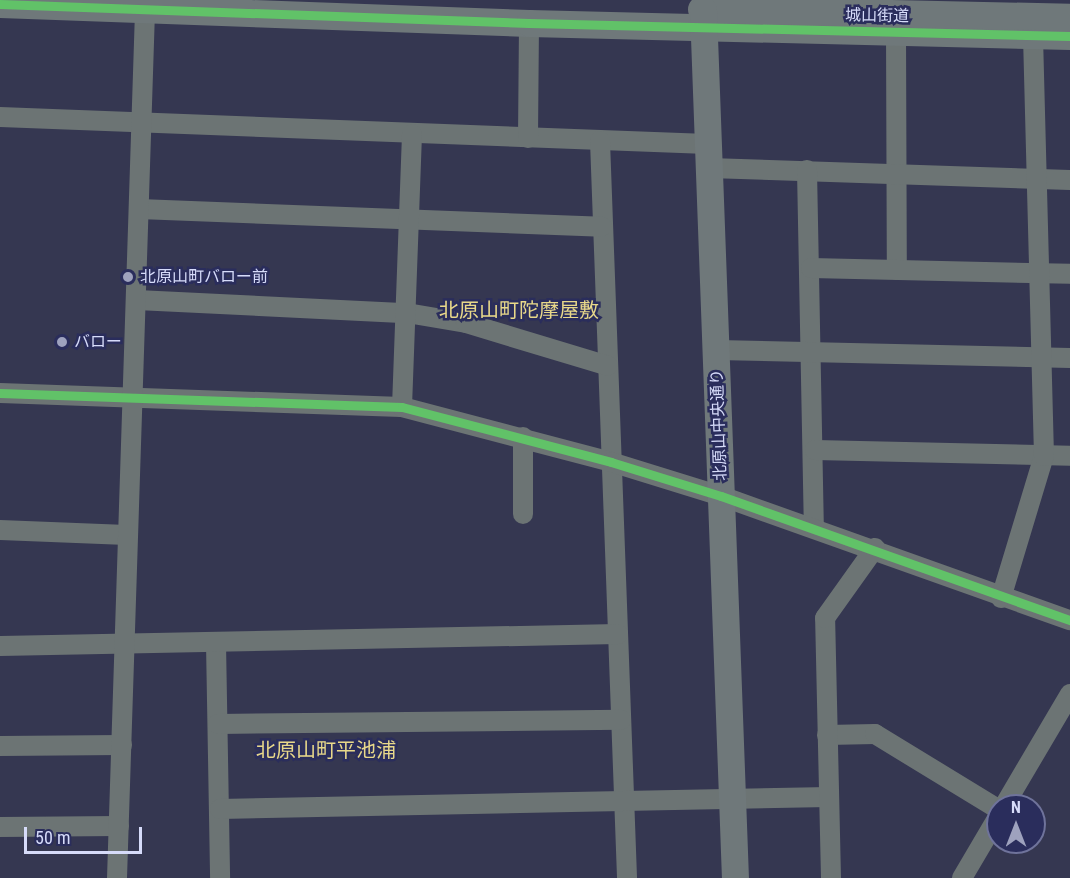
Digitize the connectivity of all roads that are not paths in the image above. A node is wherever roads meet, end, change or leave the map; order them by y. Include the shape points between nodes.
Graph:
1 (331, 0) edge
2 (360, 0) edge
3 (0, 4) edge
4 (145, 10) junction
5 (704, 12) edge
6 (1049, 17) edge
7 (529, 23) junction
8 (896, 31) junction
9 (1070, 36) edge
10 (0, 117) edge
11 (143, 124) junction
12 (412, 134) junction
13 (528, 138) junction
14 (600, 141) junction
15 (708, 156) junction
16 (807, 170) junction
17 (898, 171) junction
18 (1034, 178) junction
19 (1070, 180) edge
20 (139, 208) junction
21 (408, 219) junction
22 (602, 227) junction
23 (811, 268) junction
24 (897, 270) junction
25 (1038, 273) junction
26 (1070, 274) edge
27 (137, 300) junction
28 (407, 313) junction
29 (717, 350) junction
30 (813, 352) junction
31 (1042, 357) junction
32 (1070, 358) edge
33 (608, 366) junction
34 (0, 393) edge
35 (133, 398) junction
36 (402, 407) junction
37 (523, 437) junction
38 (815, 450) junction
39 (1044, 456) junction
40 (1070, 456) edge
41 (611, 462) junction
42 (722, 496) junction
43 (523, 514) dead end
44 (814, 527) junction
45 (0, 530) edge
46 (127, 536) junction
47 (875, 548) junction
48 (1001, 598) junction
49 (1070, 620) edge
50 (618, 634) junction
51 (216, 643) junction
52 (124, 644) junction
53 (0, 646) edge
54 (1070, 694) edge
55 (621, 720) junction
56 (218, 723) junction
57 (827, 735) junction
58 (122, 745) junction
59 (0, 746) edge
60 (1011, 794) edge
61 (829, 797) junction
62 (732, 800) junction
63 (986, 802) edge
64 (624, 804) junction
65 (220, 809) junction
66 (119, 826) junction
67 (0, 827) edge
68 (986, 837) edge
69 (117, 878) edge
70 (220, 878) edge
71 (627, 878) edge
72 (735, 878) edge
73 (831, 878) edge
74 (962, 878) edge

1 - 2 street, 城山街道
2 - 5 street, 城山街道
3 - 4 street, 城山街道
4 - 7 street, 城山街道
4 - 11 street
5 - 6 street, 城山街道
5 - 7 street, 城山街道
5 - 8 street, 城山街道
5 - 15 street, 北原山中央通り
6 - 8 street, 城山街道
6 - 9 street, 城山街道
6 - 18 street
7 - 13 street
8 - 17 street
10 - 11 street
11 - 12 street
11 - 20 street
12 - 13 street
12 - 21 street
13 - 14 street
14 - 15 street
14 - 22 street
15 - 16 street
15 - 29 street, 北原山中央通り
16 - 17 street
16 - 23 street
17 - 18 street
17 - 24 street
18 - 19 street
18 - 25 street
20 - 21 street
20 - 27 street
21 - 22 street
21 - 28 street
22 - 33 street
23 - 24 street
23 - 30 street
24 - 25 street
25 - 26 street
25 - 31 street
27 - 28 street
27 - 35 street
28 - 33 street via 466,323
28 - 36 street
29 - 30 street
29 - 42 street, 北原山中央通り
30 - 31 street
30 - 38 street
31 - 32 street
31 - 39 street
33 - 41 street
34 - 35 street
35 - 36 street
35 - 46 street
36 - 37 street
37 - 41 street
37 - 43 street
38 - 39 street
38 - 44 street
39 - 40 street
39 - 48 street
41 - 42 street
41 - 50 street
42 - 44 street
42 - 62 street, 北原山中央通り
44 - 47 street
45 - 46 street
46 - 52 street
47 - 48 street
47 - 57 street via 825,618
48 - 49 street
50 - 51 street
50 - 55 street
51 - 52 street
51 - 56 street
52 - 53 street
52 - 58 street
54 - 60 street
55 - 56 street
55 - 64 street
56 - 65 street
57 - 61 street
57 - 63 street via 874,734
58 - 59 street
58 - 66 street
61 - 62 street
61 - 73 street
62 - 64 street
62 - 72 street, 北原山中央通り
64 - 65 street
64 - 71 street
65 - 70 street
66 - 67 street
66 - 69 street
68 - 74 street

